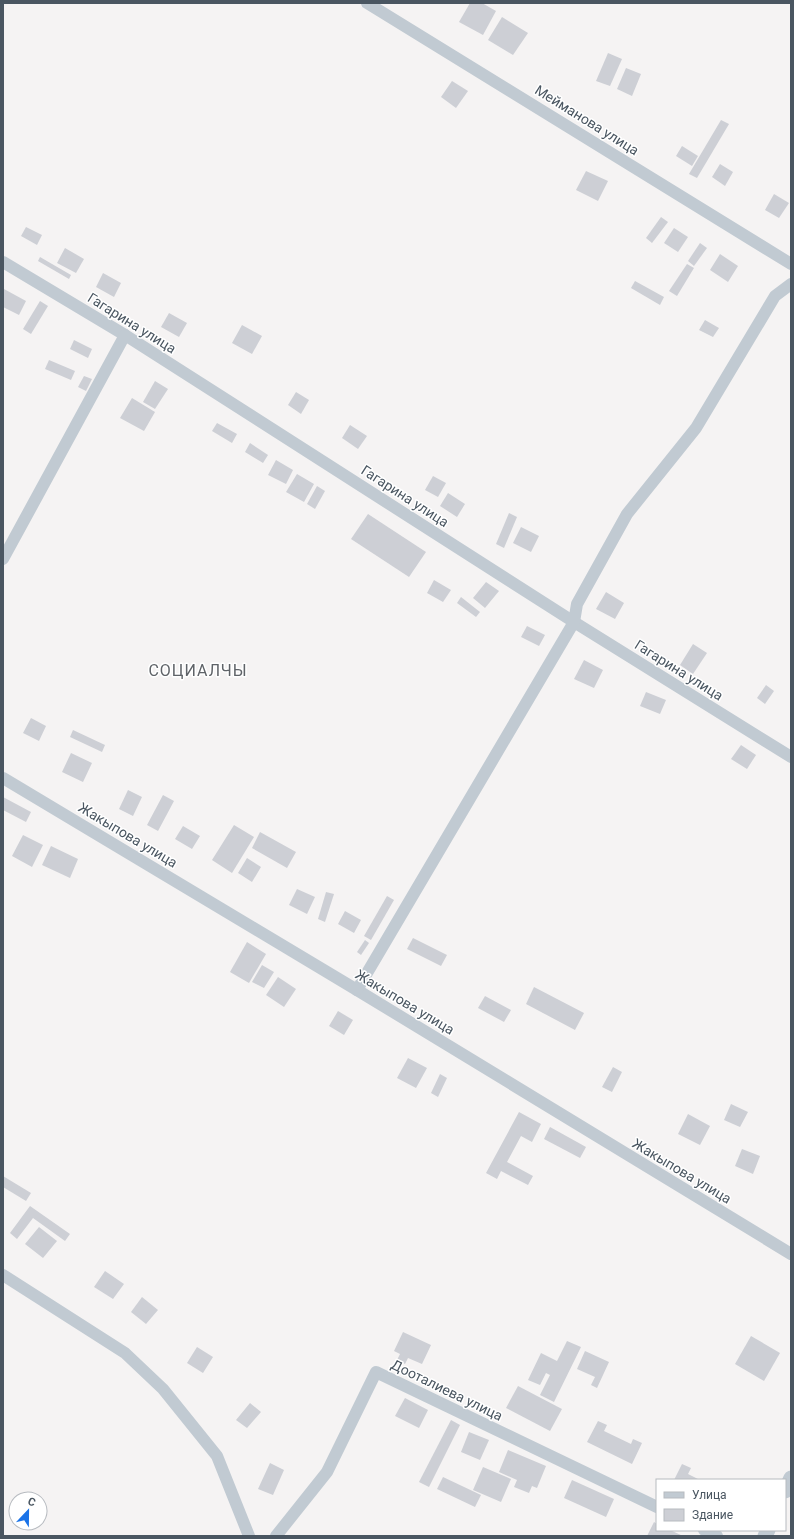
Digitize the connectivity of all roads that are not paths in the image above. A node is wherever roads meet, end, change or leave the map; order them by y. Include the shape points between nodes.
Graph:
1 (367, 3) edge
2 (3, 262) edge
3 (791, 264) edge
4 (791, 284) edge
5 (125, 335) junction
6 (3, 559) edge
7 (574, 622) junction
8 (791, 757) edge
9 (3, 778) edge
10 (357, 990) junction
11 (791, 1254) edge
12 (3, 1275) edge
13 (791, 1478) edge
14 (786, 1489) edge
15 (656, 1507) edge
16 (706, 1531) edge
17 (249, 1536) edge
18 (276, 1536) edge
19 (717, 1536) edge

1 - 3 street, Мейманова улица
2 - 5 street, Гагарина улица
4 - 7 street via 775,296 696,428 627,514 577,604
5 - 6 street
5 - 7 street, Гагарина улица
7 - 8 street, Гагарина улица
7 - 10 street
9 - 10 street, Жакыпова улица
10 - 11 street, Жакыпова улица
12 - 17 street via 125,1353 163,1389 217,1456
13 - 14 street
15 - 18 street, Дооталиева улица via 376,1372 327,1472
16 - 19 street

